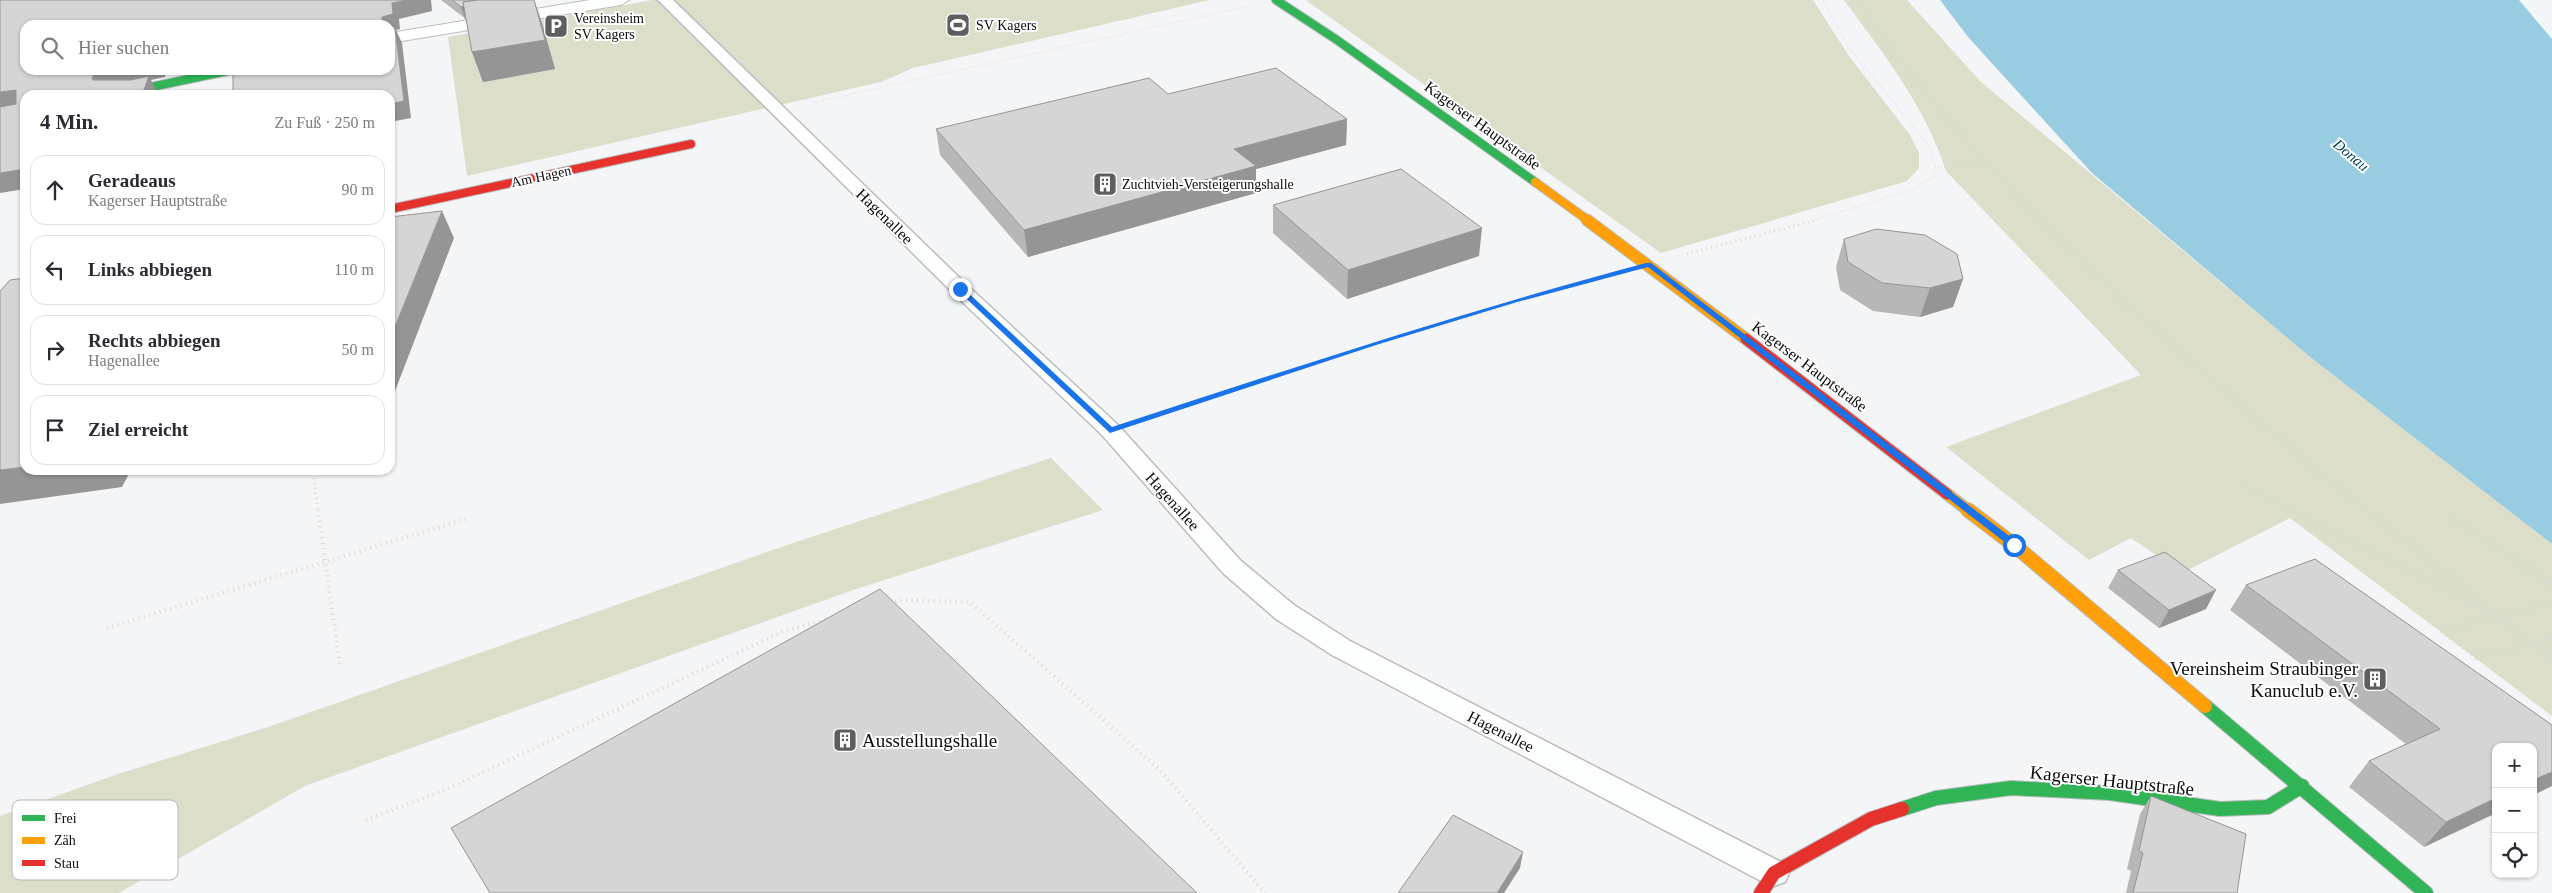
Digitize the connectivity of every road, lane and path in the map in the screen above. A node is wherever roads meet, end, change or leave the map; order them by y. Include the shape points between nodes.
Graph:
1 (621, 0) edge
2 (665, 0) edge
3 (1276, 0) edge
4 (1823, 0) edge
5 (1857, 0) edge
6 (395, 37) edge
7 (208, 75) edge
8 (137, 90) edge
9 (776, 110) junction
10 (691, 144) dead end
11 (1990, 166) junction
12 (1935, 167) junction
13 (395, 208) edge
14 (1649, 264) junction
15 (1110, 430) junction
16 (313, 475) edge
17 (2242, 485) dead end
18 (2449, 517) dead end
19 (466, 519) dead end
20 (326, 562) junction
21 (2552, 584) edge
22 (2552, 603) edge
23 (884, 605) edge
24 (2498, 617) junction
25 (828, 620) edge
26 (107, 628) dead end
27 (2552, 638) edge
28 (2530, 644) junction
29 (2552, 653) edge
30 (2552, 660) edge
31 (340, 666) dead end
32 (2302, 786) junction
33 (366, 820) dead end
34 (1774, 873) junction
35 (1265, 893) edge
36 (1761, 893) edge
37 (2426, 893) edge

1 - 6 street
2 - 9 lane, Hagenallee
3 - 9 path
3 - 14 street, Kagerser Hauptstraße via 1337,40
4 - 12 path via 1849,48 1930,147
5 - 11 path via 1892,52
7 - 8 street
9 - 15 lane, Hagenallee
10 - 13 street, Am Hagen
11 - 12 path
11 - 24 path via 2140,316 2274,435
12 - 14 path via 1933,177 1916,188 1811,221
14 - 15 path via 1373,343
14 - 32 street, Kagerser Hauptstraße via 2014,545
15 - 34 lane, Hagenallee via 1232,567 1285,612 1341,648
16 - 20 path
17 - 24 path
18 - 21 path
19 - 20 path
20 - 26 path
20 - 31 path
22 - 24 path
23 - 35 path via 903,600 970,602 1160,770
24 - 28 path
24 - 28 path via 2441,631 2476,658
25 - 33 path via 782,632 447,790
27 - 28 path
28 - 29 path
28 - 30 path
32 - 34 street, Kagerser Hauptstraße via 2268,808 2220,809 2110,793 2011,788 1936,798 1871,819
32 - 37 street, Kagerser Hauptstraße
34 - 36 street, Kagerser Hauptstraße

